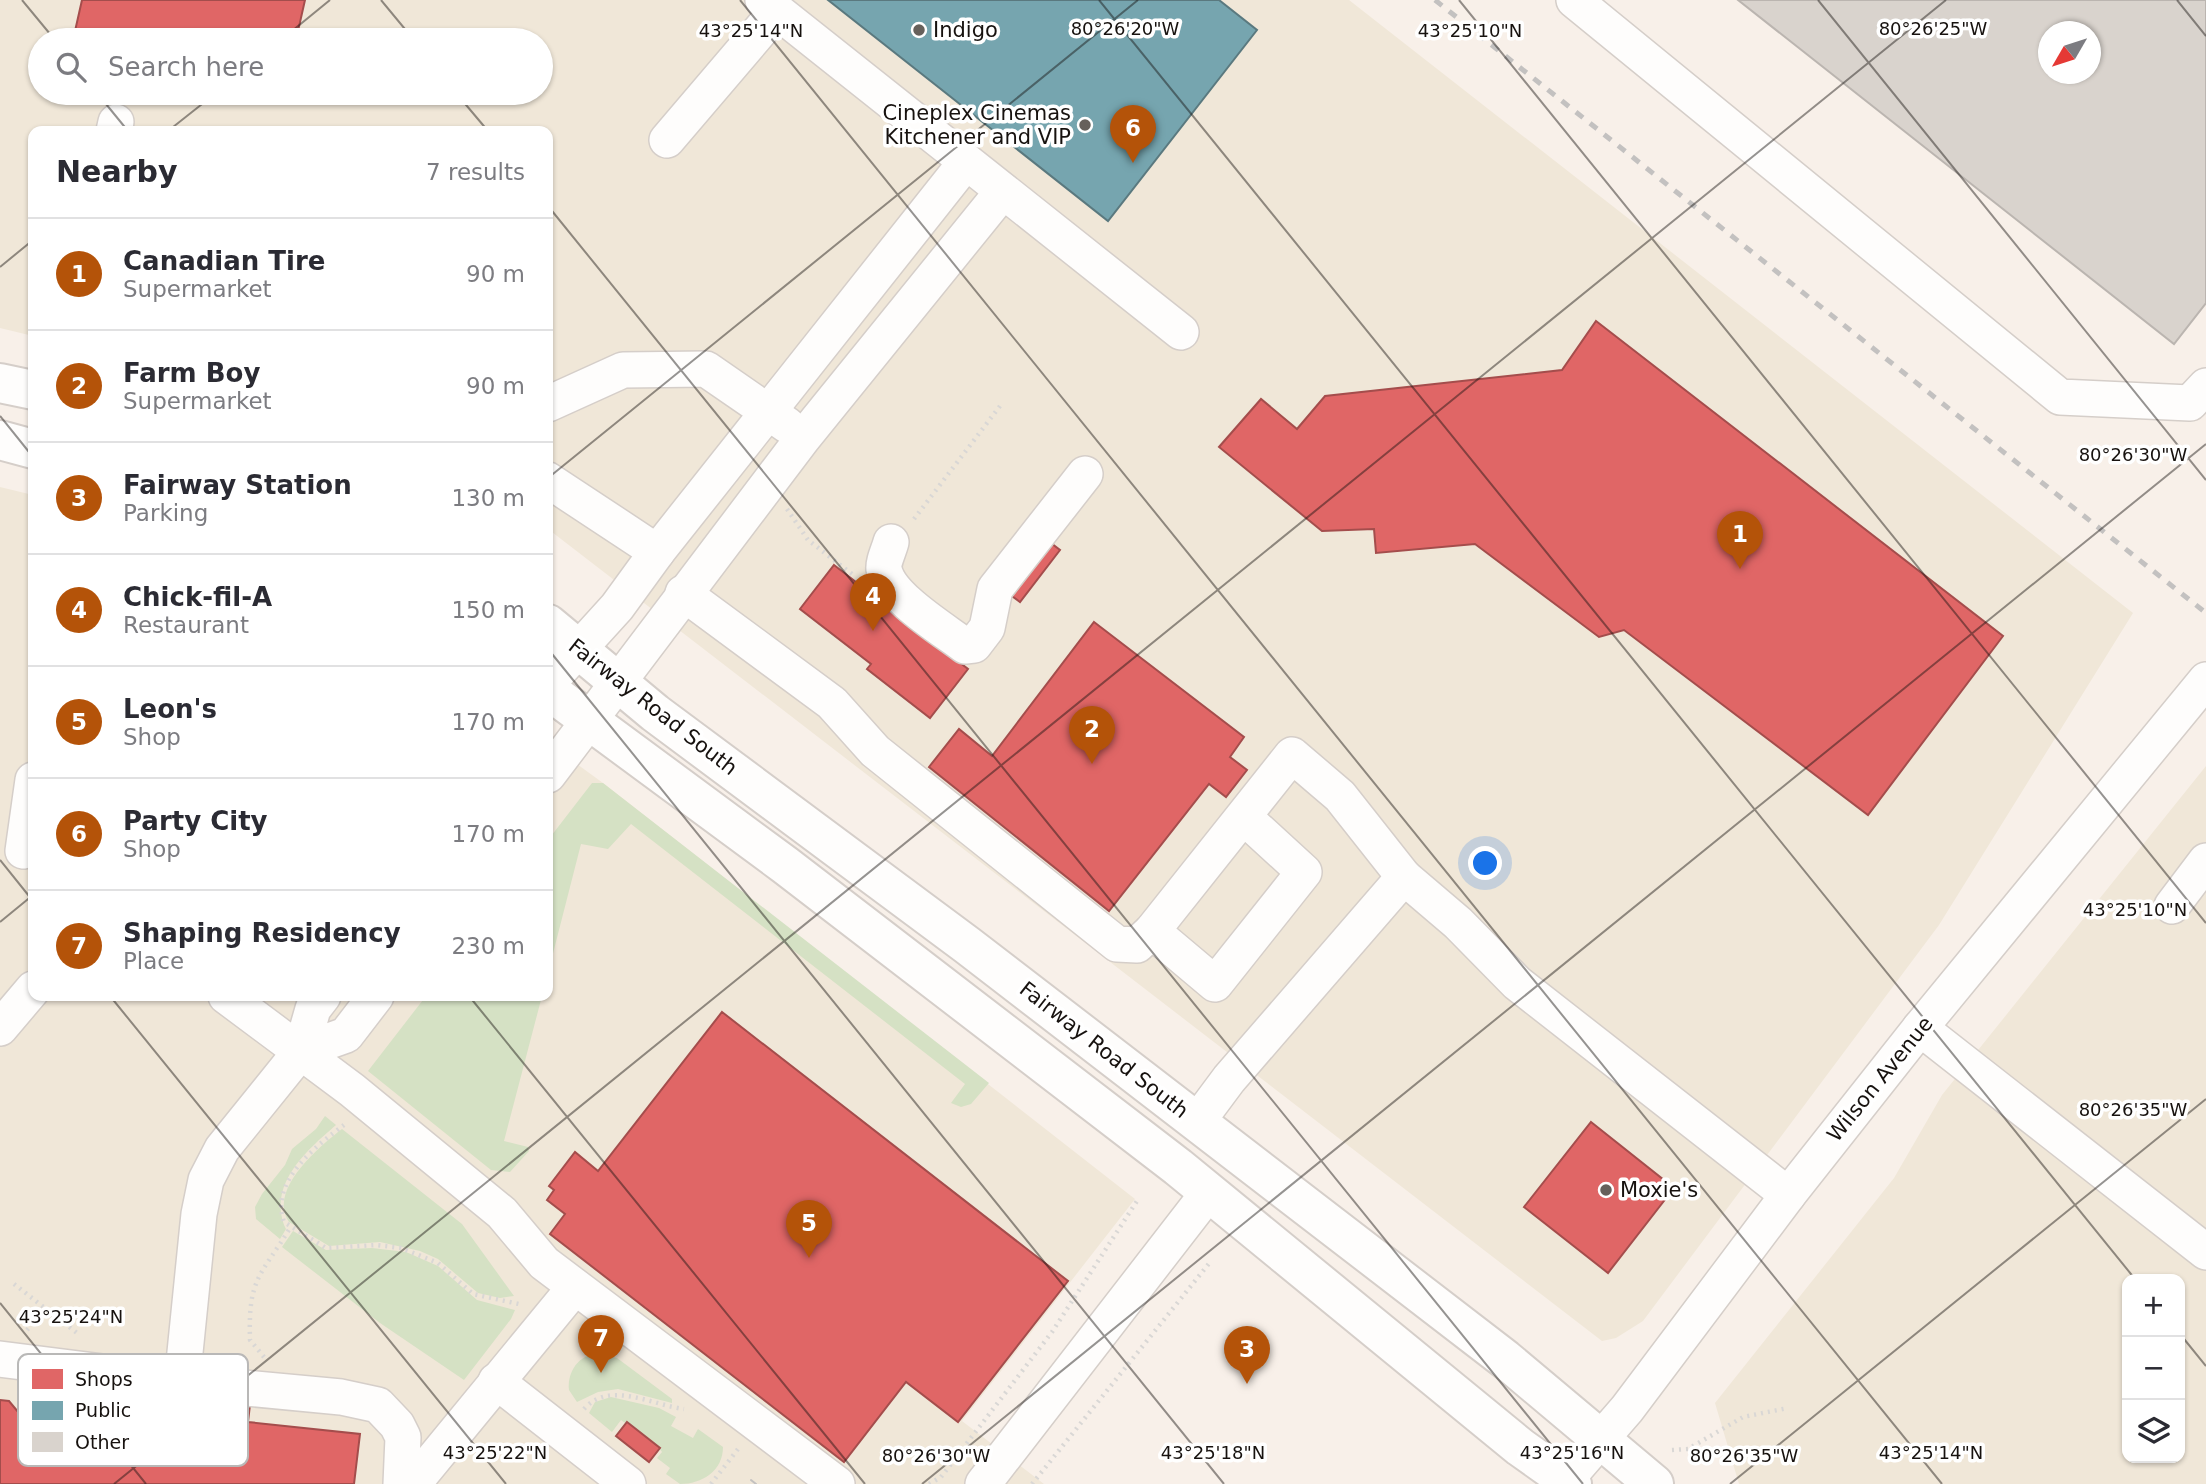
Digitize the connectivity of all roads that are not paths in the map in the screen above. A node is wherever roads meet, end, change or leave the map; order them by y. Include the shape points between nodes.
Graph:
1 (1574, 0) edge
2 (770, 6) edge
3 (667, 140) dead end
4 (967, 162) junction
5 (1003, 191) junction
6 (1181, 332) dead end
7 (0, 383) edge
8 (2206, 386) edge
9 (28, 389) edge
10 (553, 402) edge
11 (769, 411) junction
12 (803, 438) junction
13 (0, 440) edge
14 (28, 448) edge
15 (1092, 480) dead end
16 (553, 483) edge
17 (891, 542) dead end
18 (657, 552) junction
19 (684, 593) junction
20 (553, 628) edge
21 (578, 649) junction
22 (553, 677) edge
23 (619, 683) junction
24 (2198, 691) edge
25 (553, 694) edge
26 (589, 721) junction
27 (553, 768) edge
28 (28, 806) edge
29 (1244, 817) junction
30 (19, 852) edge
31 (2206, 861) edge
32 (1405, 877) junction
33 (2172, 906) dead end
34 (1152, 932) junction
35 (28, 995) edge
36 (233, 1001) edge
37 (319, 1001) edge
38 (372, 1001) edge
39 (0, 1028) edge
40 (1920, 1028) junction
41 (301, 1051) junction
42 (1197, 1122) junction
43 (1209, 1192) junction
44 (1788, 1195) junction
45 (2206, 1252) edge
46 (575, 1287) junction
47 (184, 1354) edge
48 (0, 1359) edge
49 (18, 1361) edge
50 (496, 1381) junction
51 (248, 1388) edge
52 (1603, 1439) junction
53 (1567, 1483) edge
54 (401, 1484) edge
55 (414, 1484) edge
56 (628, 1484) edge
57 (837, 1484) edge
58 (983, 1484) edge
59 (1654, 1484) edge

1 - 8 street via 2060,397 2190,404
2 - 3 street
2 - 4 street
4 - 5 street
4 - 11 street
5 - 6 street
5 - 12 street
7 - 9 main road
10 - 11 street via 623,370 706,369
11 - 12 street
11 - 18 street
12 - 19 street
13 - 14 main road
15 - 17 street via 995,589 986,628 974,645 965,646 891,585 884,568
16 - 18 street
18 - 21 street via 618,607
19 - 23 street
19 - 34 street via 832,703 875,751 1117,944 1137,945
20 - 21 main road, Fairway Road South
21 - 22 street
21 - 23 main road, Fairway Road South
23 - 26 street
23 - 42 main road, Fairway Road South
24 - 40 street, Wilson Avenue
25 - 26 main road
26 - 27 street
26 - 43 main road via 785,864
28 - 30 street
29 - 32 street via 1292,755 1340,796
29 - 34 street
29 - 34 street via 1304,872 1280,903 1215,984
31 - 33 street
32 - 42 street
32 - 44 street via 1517,983
35 - 39 street
36 - 41 street
37 - 41 street
38 - 41 street via 345,1035
40 - 44 street, Wilson Avenue
40 - 45 street
41 - 46 street via 502,1213 544,1263
41 - 47 street via 222,1149 206,1180
42 - 52 main road, Fairway Road South
43 - 53 main road
43 - 58 street
44 - 52 street, Wilson Avenue
46 - 50 street
46 - 57 street
48 - 49 street
50 - 55 street
50 - 56 street
51 - 54 street via 378,1405 403,1437
52 - 53 street, Wilson Avenue
52 - 59 main road, Fairway Road South

